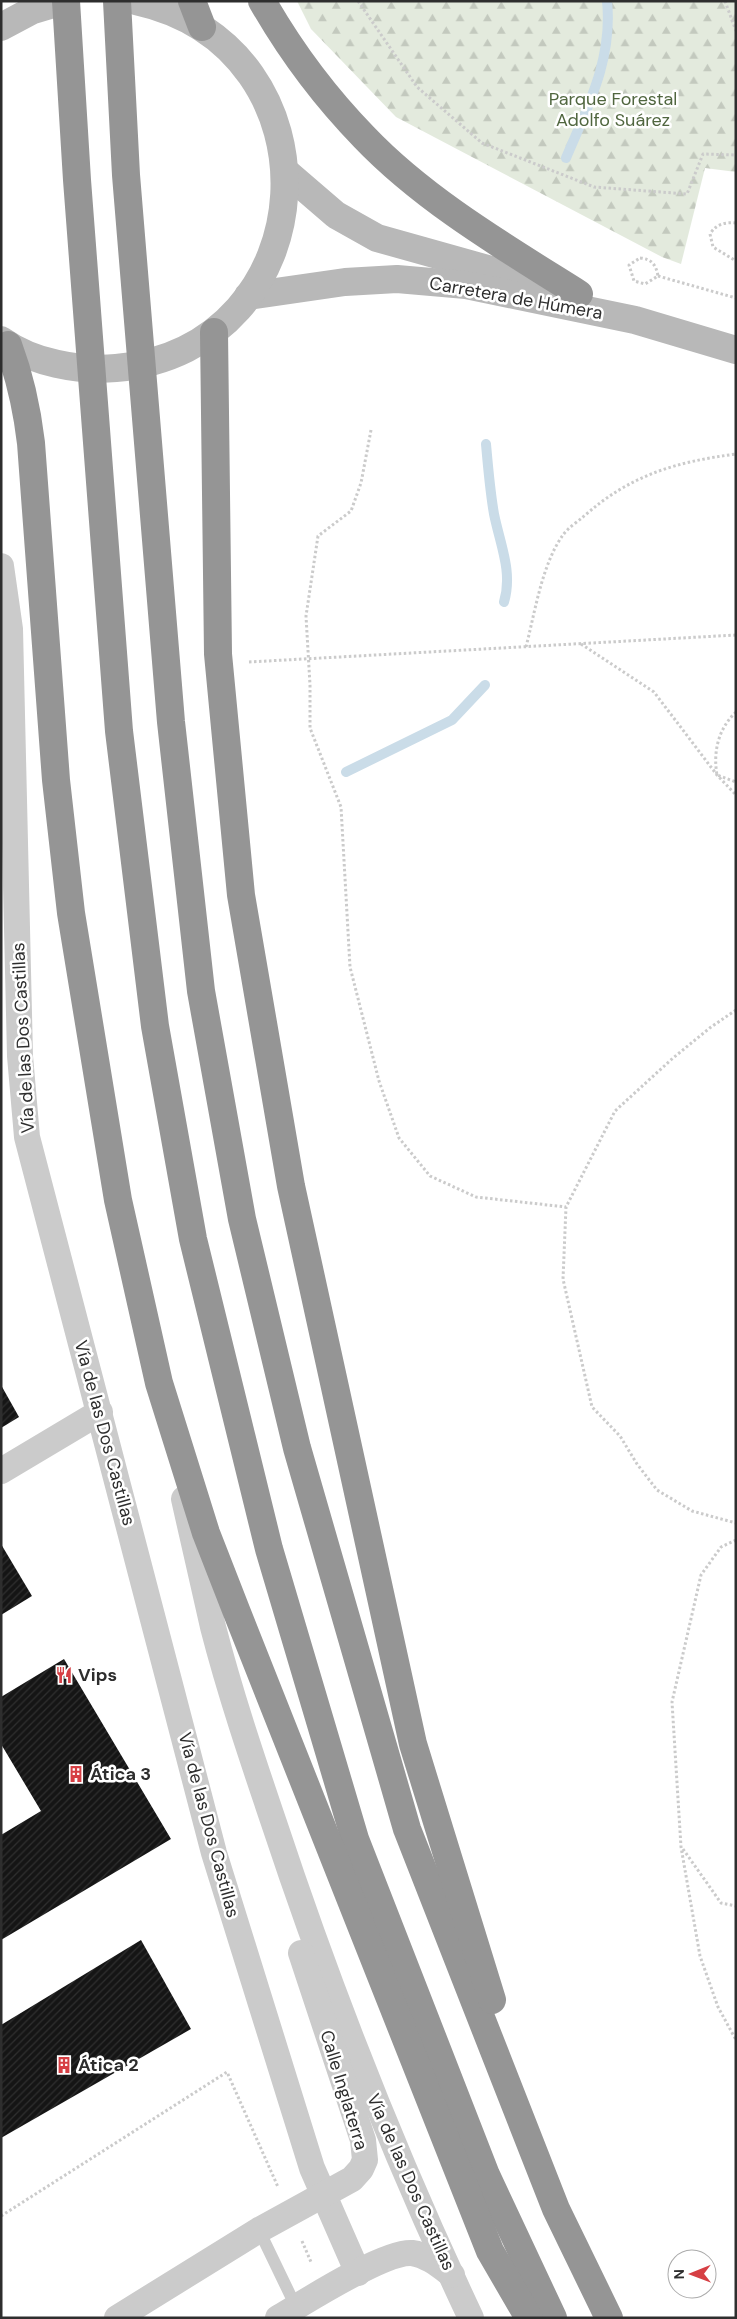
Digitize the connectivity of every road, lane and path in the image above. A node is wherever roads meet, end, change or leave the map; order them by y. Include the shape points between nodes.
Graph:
1 (64, 1) edge
2 (117, 1) edge
3 (192, 1) edge
4 (262, 1) edge
5 (358, 1) edge
6 (725, 1) edge
7 (146, 3) edge
8 (1, 27) edge
9 (202, 27) junction
10 (736, 32) edge
11 (736, 155) edge
12 (286, 172) junction
13 (736, 223) edge
14 (736, 261) edge
15 (658, 276) junction
16 (579, 294) junction
17 (248, 296) junction
18 (736, 298) edge
19 (635, 320) junction
20 (214, 332) junction
21 (5, 342) edge
22 (736, 350) edge
23 (371, 430) dead end
24 (736, 454) edge
25 (1, 566) edge
26 (736, 635) edge
27 (581, 644) junction
28 (526, 647) junction
29 (360, 656) dead end
30 (736, 712) edge
31 (717, 775) junction
32 (736, 782) edge
33 (736, 796) edge
34 (736, 1010) edge
35 (566, 1206) junction
36 (159, 1383) junction
37 (100, 1412) junction
38 (1, 1470) edge
39 (736, 1523) edge
40 (736, 1540) edge
41 (244, 1734) junction
42 (681, 1847) junction
43 (736, 1906) edge
44 (736, 2040) edge
45 (324, 2196) junction
46 (556, 2209) junction
47 (290, 2215) junction
48 (1, 2216) edge
49 (259, 2230) junction
50 (358, 2273) junction
51 (452, 2275) junction
52 (324, 2291) junction
53 (287, 2312) edge
54 (117, 2318) edge
55 (471, 2318) edge
56 (529, 2318) edge
57 (552, 2318) edge
58 (609, 2318) edge

1 - 8 main road via 33,10
1 - 57 highway via 119,731 155,1026 193,1239 269,1549 355,1839 486,2175
2 - 46 highway via 126,176 171,722 201,991 242,1219 296,1448 407,1829
3 - 9 highway
4 - 16 highway via 317,83 365,138 421,187 474,227
5 - 11 path via 417,87 482,143 594,187 687,194 703,154
6 - 10 path
7 - 9 main road
9 - 12 main road via 246,68 266,99 280,134
12 - 16 main road, Carretera de Húmera via 336,215 377,238
12 - 17 main road via 283,216 271,258
13 - 14 path via 722,223 714,227 710,240 718,252
15 - 15 path via 650,282 634,281 629,265 640,258 649,260 657,269
15 - 18 path
16 - 19 main road, Carretera de Húmera
17 - 19 main road, Carretera de Húmera via 344,282 397,279 466,285
17 - 20 main road
19 - 22 main road, Carretera de Húmera
20 - 21 main road via 182,351 139,366 94,370 48,362
20 - 46 highway via 218,664 241,895 291,1186 412,1744
21 - 36 highway via 21,382 31,443 56,780 71,913 118,1200
23 - 35 path via 361,483 351,511 318,536 306,616 310,728 341,807 343,877 352,977 379,1081 399,1138 430,1176 476,1197
24 - 28 path via 691,460 644,475 597,504 564,534 543,579
25 - 37 street, Vía de las Dos Castillas via 10,629 13,981 27,1137
26 - 27 path
27 - 28 path
27 - 31 path via 654,692
28 - 29 path
30 - 31 path via 728,720 716,748
31 - 32 path
31 - 33 path
34 - 35 path via 673,1058 616,1111
35 - 39 path via 563,1279 592,1407 620,1436 636,1464 657,1490 692,1511
36 - 41 street, Vía de las Dos Castillas via 214,1629
36 - 56 highway via 206,1533 254,1656 490,2251
37 - 38 street
37 - 45 street, Vía de las Dos Castillas via 214,1853 312,2168
40 - 42 path via 721,1547 701,1575 672,1702
41 - 45 street, Calle Inglaterra via 286,1906 364,2145 362,2169
41 - 51 street, Vía de las Dos Castillas via 297,1892 371,2093 413,2194
42 - 43 path via 721,1903
42 - 44 path via 700,1956 718,2008
45 - 47 street, Calle Inglaterra
45 - 50 street, Vía de las Dos Castillas
46 - 58 highway
47 - 48 path via 227,2072
47 - 49 street, Calle Inglaterra
47 - 52 path
49 - 53 lane
49 - 54 street, Calle Inglaterra
50 - 51 street via 389,2258 412,2253 430,2260
50 - 52 street
51 - 55 street, Vía de las Dos Castillas
52 - 53 street

